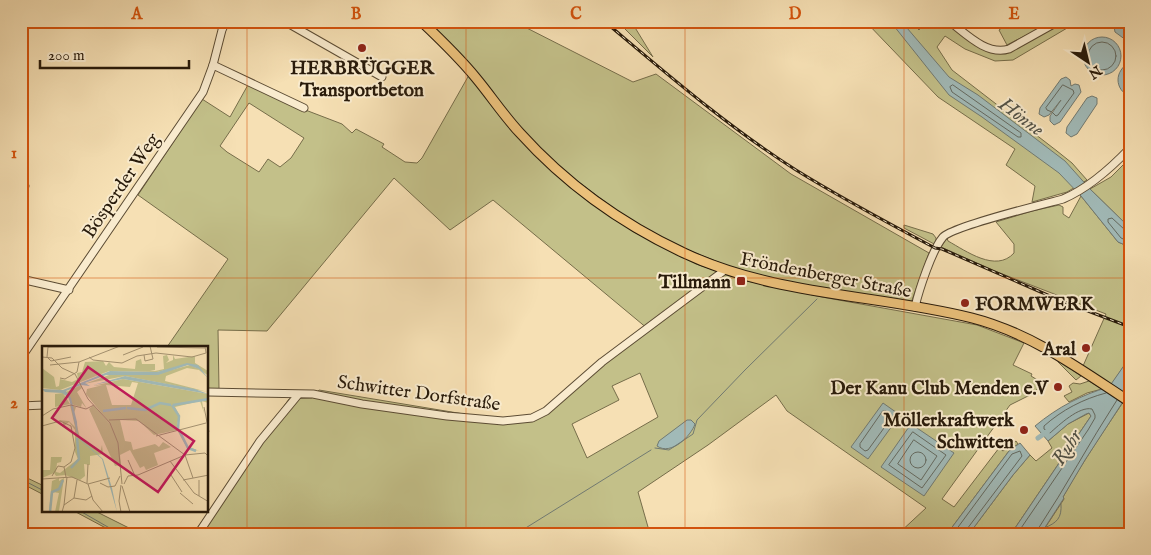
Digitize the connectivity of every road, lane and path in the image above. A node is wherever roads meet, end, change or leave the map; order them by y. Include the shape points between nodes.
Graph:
1 (226, 21) edge
2 (284, 21) edge
3 (420, 21) edge
4 (949, 21) edge
5 (1059, 21) edge
6 (213, 65) junction
7 (382, 78) dead end
8 (304, 108) dead end
9 (1130, 148) edge
10 (725, 270) junction
11 (21, 279) edge
12 (69, 290) junction
13 (915, 307) junction
14 (21, 358) edge
15 (209, 392) edge
16 (298, 395) junction
17 (1130, 402) edge
18 (42, 405) edge
19 (21, 406) edge
20 (198, 534) edge

1 - 6 street, Bösperder Weg
2 - 7 street
3 - 10 main road, Fröndenberger Straße via 455,54 519,132 577,186 632,226 684,254
4 - 5 street via 973,40 1001,51
6 - 8 street
6 - 12 street, Bösperder Weg via 203,92
9 - 13 street via 1075,194 960,228 944,236
10 - 13 main road, Fröndenberger Straße via 772,284
10 - 16 street, Schwitter Dorfstraße via 602,362 546,411 532,418 503,421 362,404 322,395
11 - 12 street
12 - 14 street, Bösperder Weg
13 - 17 main road, Fröndenberger Straße via 973,319 1014,333 1057,355
15 - 16 street, Schwitter Dorfstraße
16 - 20 street via 260,441
18 - 19 street

